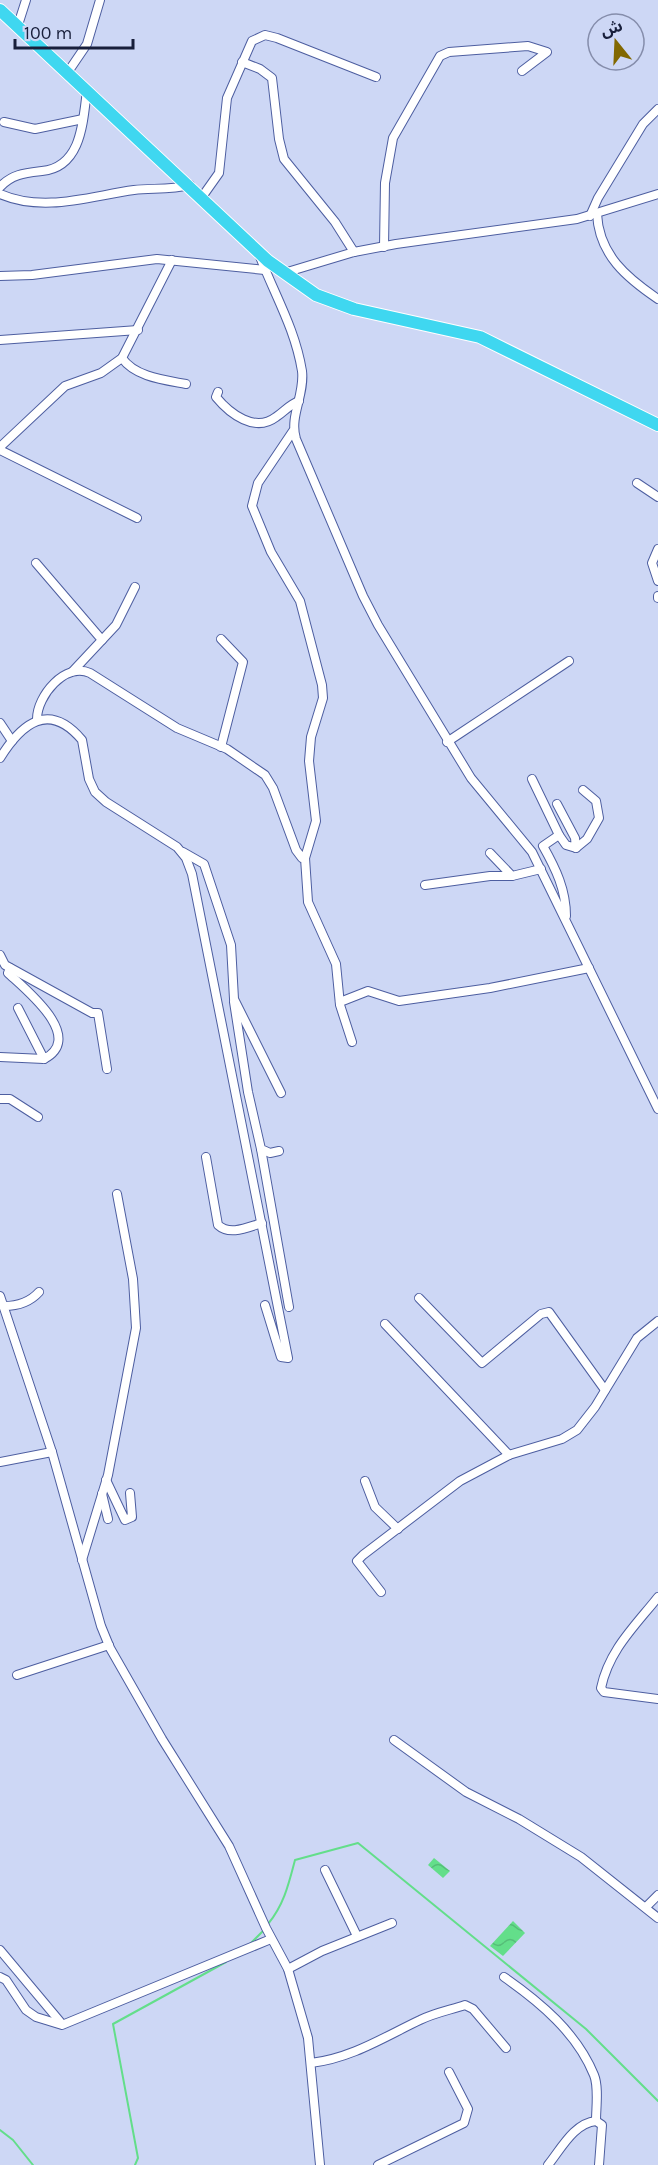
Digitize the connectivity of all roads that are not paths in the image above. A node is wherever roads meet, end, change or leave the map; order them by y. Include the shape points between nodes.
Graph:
1 (26, 0) edge
2 (100, 0) edge
3 (0, 10) edge
4 (18, 26) junction
5 (242, 62) junction
6 (522, 71) dead end
7 (68, 72) junction
8 (376, 77) dead end
9 (87, 90) junction
10 (658, 108) edge
11 (83, 119) junction
12 (4, 122) dead end
13 (190, 185) junction
14 (0, 188) edge
15 (0, 194) edge
16 (202, 197) junction
17 (656, 198) edge
18 (593, 215) junction
19 (384, 247) junction
20 (258, 252) junction
21 (354, 252) junction
22 (172, 260) junction
23 (265, 270) junction
24 (283, 273) junction
25 (0, 276) edge
26 (658, 299) edge
27 (138, 330) junction
28 (0, 340) edge
29 (122, 358) junction
30 (186, 384) dead end
31 (218, 392) dead end
32 (299, 401) junction
33 (658, 425) edge
34 (294, 431) junction
35 (0, 448) edge
36 (637, 483) dead end
37 (658, 497) edge
38 (137, 518) dead end
39 (658, 549) edge
40 (36, 563) dead end
41 (658, 581) edge
42 (135, 587) dead end
43 (221, 639) dead end
44 (102, 640) junction
45 (568, 661) dead end
46 (73, 671) junction
47 (38, 719) junction
48 (0, 723) edge
49 (12, 741) junction
50 (447, 742) junction
51 (222, 747) junction
52 (0, 758) edge
53 (532, 778) dead end
54 (583, 790) dead end
55 (557, 804) dead end
56 (559, 835) junction
57 (576, 848) junction
58 (180, 850) junction
59 (490, 853) dead end
60 (305, 858) junction
61 (541, 869) junction
62 (512, 876) junction
63 (425, 885) dead end
64 (566, 920) junction
65 (0, 955) edge
66 (10, 968) junction
67 (589, 968) junction
68 (234, 999) junction
69 (340, 1002) junction
70 (18, 1008) dead end
71 (352, 1042) dead end
72 (0, 1057) edge
73 (44, 1059) junction
74 (107, 1069) dead end
75 (281, 1093) dead end
76 (0, 1099) edge
77 (658, 1109) edge
78 (38, 1117) dead end
79 (261, 1149) junction
80 (279, 1151) dead end
81 (206, 1157) dead end
82 (117, 1194) dead end
83 (262, 1223) junction
84 (39, 1292) dead end
85 (0, 1296) edge
86 (419, 1298) dead end
87 (265, 1305) dead end
88 (4, 1306) junction
89 (289, 1307) dead end
90 (658, 1321) edge
91 (385, 1324) dead end
92 (605, 1390) junction
93 (52, 1452) junction
94 (509, 1455) junction
95 (0, 1462) edge
96 (106, 1480) junction
97 (365, 1481) dead end
98 (102, 1493) junction
99 (130, 1493) dead end
100 (108, 1519) dead end
101 (398, 1529) junction
102 (82, 1560) junction
103 (381, 1592) dead end
104 (658, 1597) edge
105 (109, 1646) junction
106 (17, 1675) dead end
107 (658, 1699) edge
108 (394, 1740) dead end
109 (326, 1870) dead end
110 (658, 1895) edge
111 (647, 1906) junction
112 (658, 1918) edge
113 (392, 1923) dead end
114 (270, 1936) junction
115 (357, 1936) junction
116 (0, 1950) edge
117 (288, 1969) junction
118 (0, 1977) edge
119 (504, 1977) dead end
120 (62, 2025) junction
121 (506, 2048) dead end
122 (311, 2063) junction
123 (449, 2072) dead end
124 (596, 2121) junction
125 (320, 2165) edge
126 (378, 2165) edge
127 (549, 2165) edge
128 (599, 2165) edge

1 - 4 street
2 - 7 street via 92,34
3 - 4 highway
4 - 7 highway
5 - 8 street via 252,41 269,36
5 - 16 street via 224,115 219,173
5 - 21 street via 272,78 284,159
6 - 19 street via 547,52 528,46 440,56 393,138 385,183
7 - 9 highway
9 - 11 street
9 - 13 highway
10 - 18 street via 643,124 598,198
11 - 12 street via 35,129
11 - 14 street via 76,147 61,165 18,175
13 - 15 street via 70,202 32,201
13 - 16 highway
16 - 20 highway
17 - 18 street
18 - 19 street
18 - 26 street via 614,262
19 - 21 street
20 - 23 street
20 - 24 highway
21 - 24 street
22 - 23 street
22 - 25 street
22 - 27 street
23 - 32 street via 298,352 303,384
24 - 33 highway via 316,295 354,309 458,330 491,341
27 - 28 street
27 - 29 street
29 - 30 street via 127,365 153,377
29 - 35 street via 101,373 65,386
31 - 32 street via 216,397 224,406 251,424 265,424
32 - 34 street
34 - 50 street via 363,596
34 - 60 street via 258,483 252,506 271,552 300,601 322,685 323,698 311,737 309,761 316,821
35 - 38 street
36 - 37 street
39 - 41 street via 652,563
40 - 44 street
42 - 44 street via 116,625
43 - 51 street via 243,662
44 - 46 street
45 - 50 street
46 - 47 street via 62,676 43,699
46 - 51 street via 90,673 177,728
47 - 49 street
47 - 58 street via 55,720 84,743 89,779 95,792
48 - 49 street
49 - 52 street
50 - 61 street
51 - 60 street via 268,779 296,850
53 - 56 street
54 - 57 street via 596,801 599,818 587,839
55 - 57 street via 575,838
56 - 57 street via 566,845
56 - 64 street via 543,846 558,873 566,902
58 - 68 street via 204,864 231,945
58 - 83 street via 194,880
59 - 62 street
60 - 69 street via 308,902 336,964
61 - 62 street
61 - 64 street
62 - 63 street
64 - 67 street
65 - 66 street
66 - 73 street via 8,973 35,997 57,1035 56,1050
66 - 74 street via 98,1013
67 - 69 street via 399,1001 368,991
67 - 77 street
68 - 75 street
68 - 79 street
69 - 71 street
70 - 73 street
72 - 73 street
76 - 78 street via 10,1099
79 - 80 street
79 - 89 street
81 - 83 street via 218,1225 222,1229 242,1230
82 - 96 street via 133,1279 136,1328
83 - 87 street via 288,1358 281,1358
84 - 88 street via 33,1299
85 - 88 street
86 - 92 street via 482,1363 541,1314 549,1312
88 - 93 street
90 - 92 street via 637,1338
91 - 94 street
92 - 94 street via 577,1430 562,1439
93 - 95 street
93 - 102 street
94 - 101 street via 460,1481
96 - 98 street
96 - 99 street via 125,1520 132,1517
97 - 101 street via 375,1508
98 - 100 street
98 - 102 street
101 - 103 street via 357,1562
102 - 105 street
104 - 107 street via 623,1638 605,1669 601,1688 604,1692
105 - 106 street
105 - 114 street via 230,1846
108 - 111 street via 465,1791 581,1857
109 - 115 street
110 - 111 street
111 - 112 street
113 - 115 street
114 - 117 street
114 - 120 street
115 - 117 street
116 - 120 street
117 - 122 street via 308,2038
118 - 120 street via 31,2014
119 - 124 street via 543,2004 578,2046 596,2077
121 - 122 street via 473,2009 465,2006 420,2020 332,2061
122 - 125 street
123 - 126 street via 468,2109 464,2123
124 - 127 street via 579,2128
124 - 128 street via 602,2125

